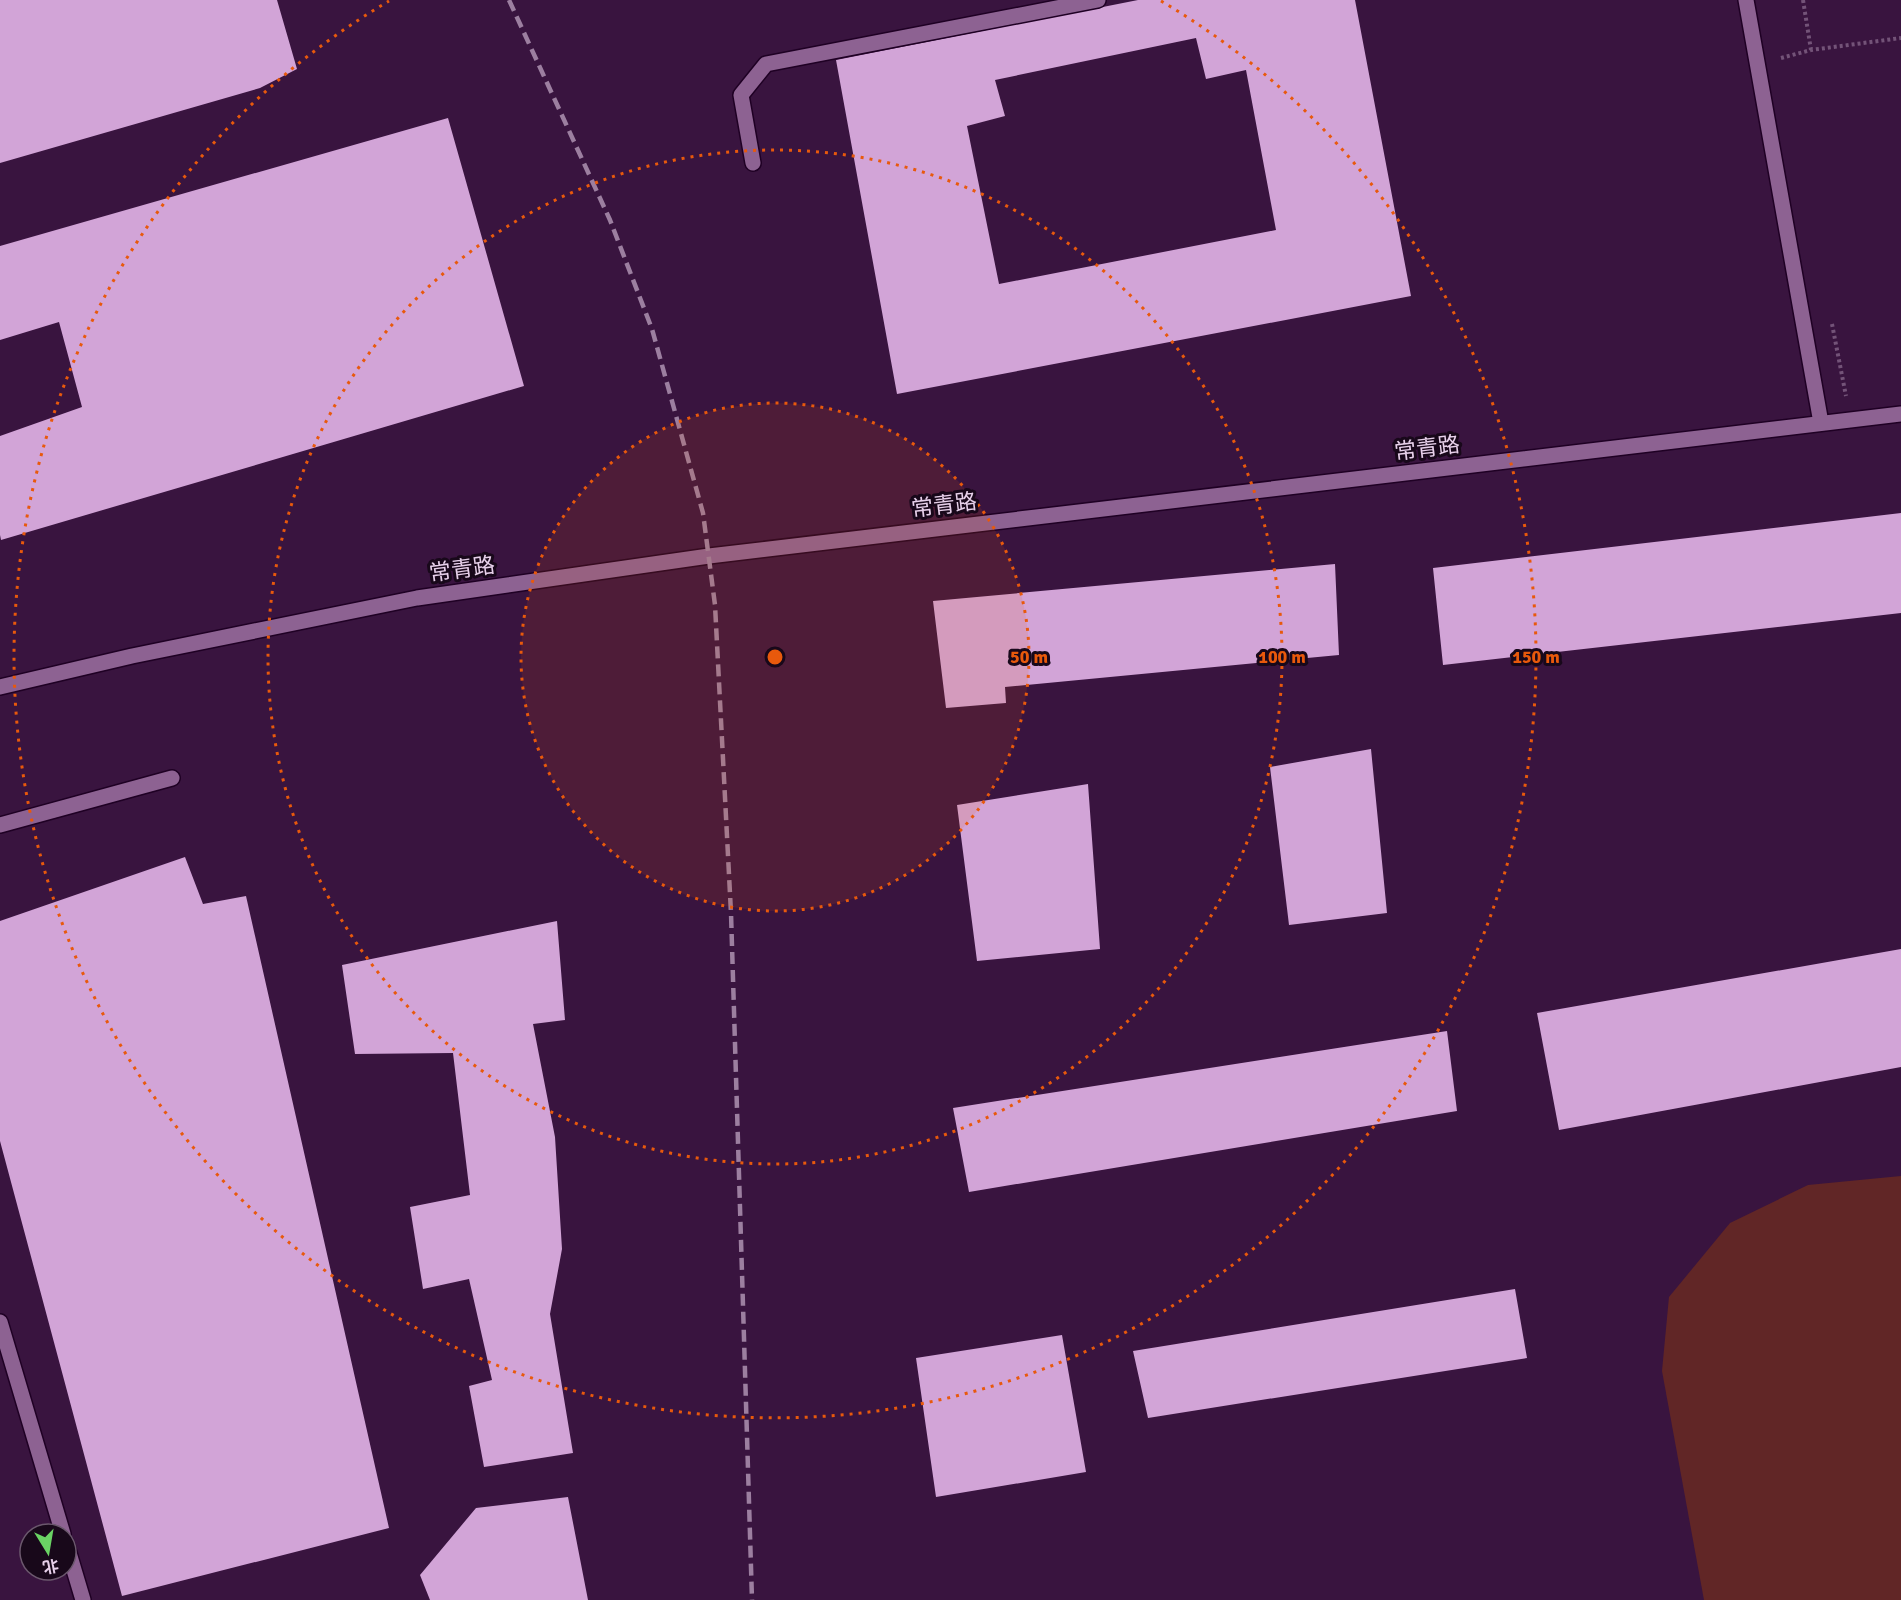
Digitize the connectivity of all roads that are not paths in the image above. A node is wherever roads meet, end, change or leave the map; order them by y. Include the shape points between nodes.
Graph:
1 (1098, 0) edge
2 (1746, 0) edge
3 (753, 163) dead end
4 (1901, 414) edge
5 (1821, 423) junction
6 (0, 687) edge
7 (172, 778) dead end
8 (0, 825) edge
9 (0, 1322) edge
10 (59, 1522) edge
11 (78, 1582) edge
12 (83, 1600) edge

1 - 3 street via 766,64 741,95
2 - 5 street
4 - 5 street, 常青路
5 - 6 street, 常青路 via 709,556 417,598
7 - 8 street
9 - 10 street
11 - 12 street

